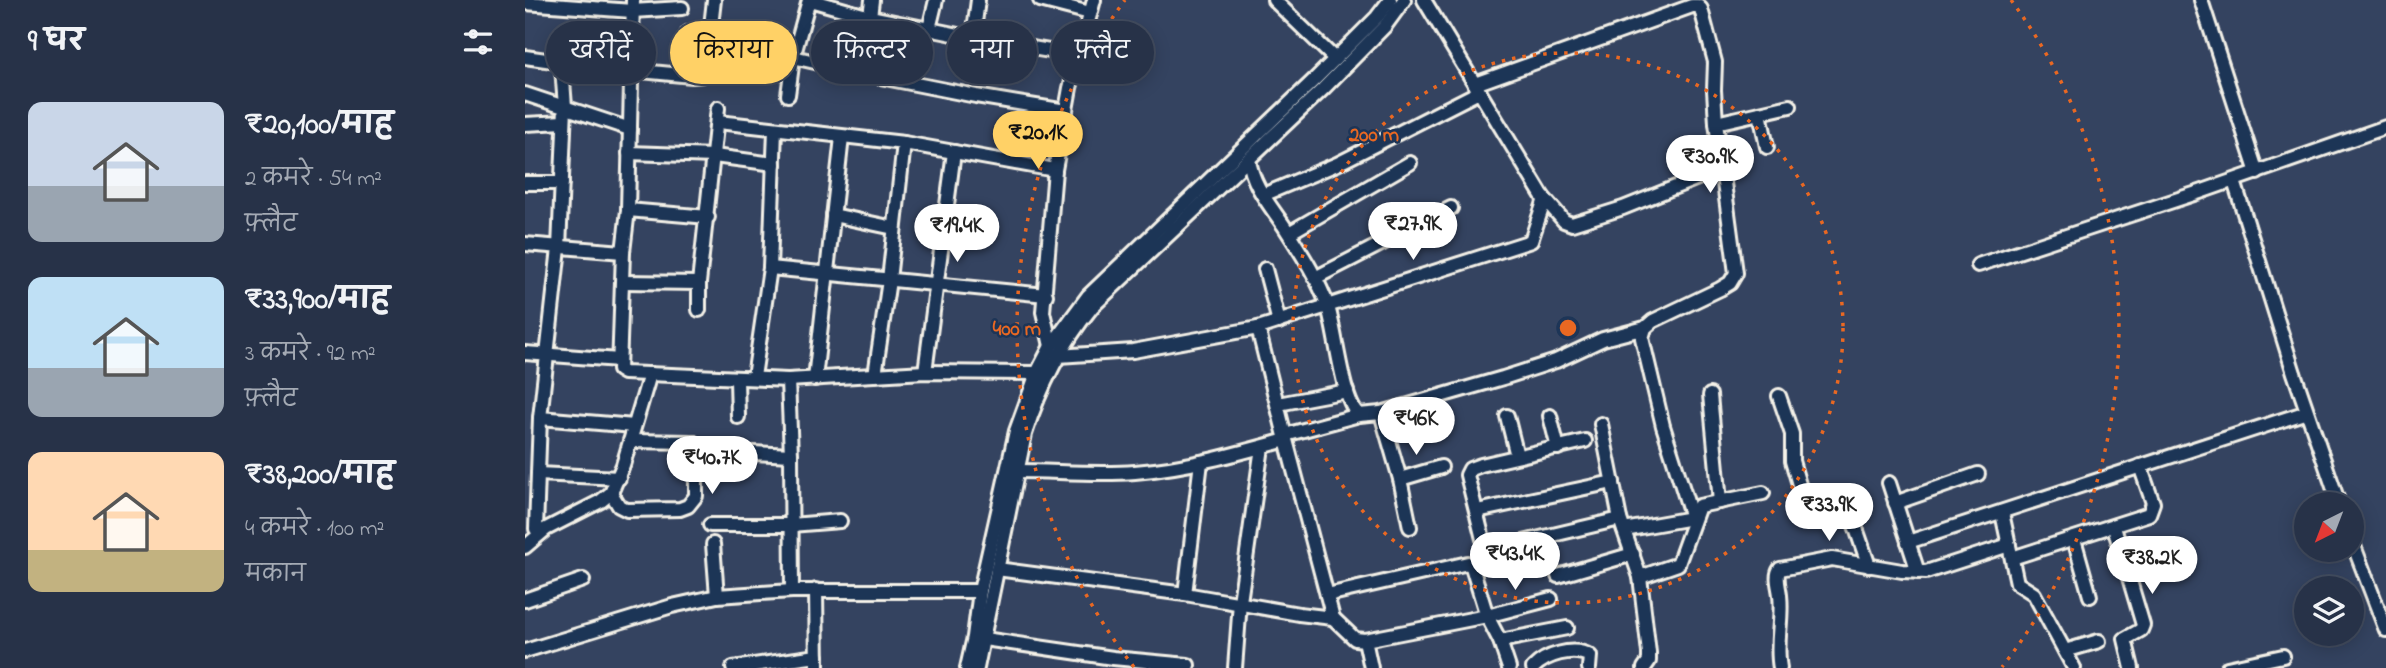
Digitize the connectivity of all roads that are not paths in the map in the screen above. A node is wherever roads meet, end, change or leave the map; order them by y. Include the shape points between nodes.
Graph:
1 (714, 0) edge
2 (810, 0) edge
3 (872, 0) edge
4 (936, 0) edge
5 (978, 0) edge
6 (1040, 0) edge
7 (1274, 0) edge
8 (1391, 0) edge
9 (1404, 0) edge
10 (1424, 0) edge
11 (2201, 0) edge
12 (525, 2) edge
13 (565, 3) edge
14 (632, 6) edge
15 (1092, 6) edge
16 (682, 8) dead end
17 (870, 17) junction
18 (711, 21) edge
19 (890, 21) edge
20 (931, 21) edge
21 (975, 21) edge
22 (797, 44) edge
23 (525, 57) edge
24 (797, 59) edge
25 (1335, 59) junction
26 (631, 84) edge
27 (789, 84) edge
28 (1072, 84) edge
29 (1477, 88) junction
30 (525, 94) edge
31 (788, 95) dead end
32 (1790, 106) dead end
33 (565, 107) junction
34 (718, 108) dead end
35 (1066, 111) junction
36 (1760, 113) junction
37 (564, 122) junction
38 (718, 122) junction
39 (525, 124) edge
40 (1716, 124) junction
41 (2386, 128) edge
42 (630, 129) junction
43 (775, 129) junction
44 (842, 136) junction
45 (904, 143) junction
46 (1767, 147) dead end
47 (954, 152) junction
48 (629, 153) junction
49 (714, 156) junction
50 (1249, 159) junction
51 (1410, 163) dead end
52 (774, 164) junction
53 (1723, 167) junction
54 (1055, 170) junction
55 (2256, 173) junction
56 (2234, 181) junction
57 (525, 183) edge
58 (562, 183) junction
59 (1263, 195) junction
60 (1543, 197) junction
61 (1451, 208) dead end
62 (628, 210) junction
63 (833, 215) junction
64 (708, 217) junction
65 (894, 228) junction
66 (1289, 233) junction
67 (525, 244) edge
68 (559, 248) junction
69 (623, 252) junction
70 (1978, 265) dead end
71 (771, 268) junction
72 (1265, 269) dead end
73 (827, 274) junction
74 (1315, 278) junction
75 (889, 280) junction
76 (623, 282) junction
77 (699, 283) junction
78 (938, 283) junction
79 (1046, 295) junction
80 (1328, 307) junction
81 (699, 310) dead end
82 (1279, 322) junction
83 (1258, 328) junction
84 (1645, 328) junction
85 (1054, 351) junction
86 (525, 353) edge
87 (546, 353) junction
88 (619, 360) junction
89 (925, 372) junction
90 (1037, 373) junction
91 (650, 374) junction
92 (875, 376) junction
93 (754, 377) junction
94 (737, 379) junction
95 (815, 379) junction
96 (788, 380) junction
97 (1347, 391) junction
98 (1710, 395) dead end
99 (1779, 396) dead end
100 (1030, 404) junction
101 (1278, 404) junction
102 (2307, 412) junction
103 (1381, 413) junction
104 (1359, 415) junction
105 (1507, 416) dead end
106 (1551, 416) dead end
107 (738, 417) dead end
108 (540, 418) junction
109 (1601, 424) dead end
110 (634, 426) junction
111 (1286, 438) junction
112 (1585, 441) dead end
113 (630, 442) junction
114 (1262, 447) junction
115 (1558, 447) junction
116 (696, 450) junction
117 (792, 455) junction
118 (1517, 456) junction
119 (1201, 463) junction
120 (2140, 466) junction
121 (1441, 467) dead end
122 (1017, 471) junction
123 (538, 474) junction
124 (1978, 474) dead end
125 (619, 478) junction
126 (1399, 479) junction
127 (1613, 482) junction
128 (1889, 483) dead end
129 (2335, 492) edge
130 (611, 493) junction
131 (1763, 493) dead end
132 (1720, 502) junction
133 (1895, 503) junction
134 (1477, 511) junction
135 (2001, 513) junction
136 (1692, 520) junction
137 (840, 521) dead end
138 (710, 524) dead end
139 (1622, 524) junction
140 (792, 525) junction
141 (1410, 527) dead end
142 (2114, 527) junction
143 (536, 529) edge
144 (2074, 539) junction
145 (1908, 542) junction
146 (713, 544) dead end
147 (2009, 545) junction
148 (525, 547) edge
149 (1633, 554) junction
150 (2012, 558) junction
151 (2360, 562) edge
152 (1869, 566) junction
153 (997, 569) junction
154 (1918, 572) junction
155 (1557, 576) dead end
156 (1640, 577) junction
157 (583, 580) dead end
158 (816, 590) junction
159 (792, 591) junction
160 (980, 591) junction
161 (1185, 594) junction
162 (1327, 595) junction
163 (717, 596) junction
164 (2090, 596) dead end
165 (1551, 599) dead end
166 (525, 600) edge
167 (1240, 603) junction
168 (1487, 616) junction
169 (1333, 618) junction
170 (1567, 628) dead end
171 (2386, 630) edge
172 (984, 639) junction
173 (1365, 640) junction
174 (1500, 641) junction
175 (2099, 641) dead end
176 (525, 651) edge
177 (2065, 651) junction
178 (2283, 656) dead end
179 (817, 662) edge
180 (795, 664) edge
181 (1188, 666) dead end
182 (733, 668) edge
183 (967, 668) edge
184 (977, 668) edge
185 (1235, 668) edge
186 (1371, 668) edge
187 (1509, 668) edge
188 (1533, 668) edge
189 (1589, 668) edge
190 (1644, 668) edge
191 (1780, 668) edge
192 (2074, 668) edge
193 (2132, 668) edge
194 (2227, 668) edge

1 - 18 street
2 - 17 street
2 - 22 street
3 - 17 street
4 - 20 street
5 - 21 street
6 - 15 street
7 - 25 street
8 - 25 street
9 - 50 street via 1385,26
10 - 29 street
11 - 55 street
12 - 13 street
13 - 14 street
14 - 16 street
17 - 19 street
23 - 33 street via 559,64
24 - 35 street
25 - 85 street via 1088,296
26 - 42 street
27 - 31 street
28 - 35 street
29 - 40 street via 1698,6 1714,55
29 - 59 street via 1337,164
29 - 60 street
30 - 33 street
32 - 36 street
33 - 37 street
33 - 42 street
34 - 38 street
35 - 54 street
36 - 40 street
36 - 46 street
37 - 39 street
37 - 58 street
38 - 43 street
38 - 49 street
40 - 53 street
41 - 55 street
42 - 48 street
43 - 44 street
43 - 52 street
44 - 45 street
44 - 63 street
45 - 47 street
45 - 65 street
47 - 54 street
47 - 78 street
48 - 49 street
48 - 62 street
49 - 52 street
49 - 64 street
50 - 59 street
50 - 85 street via 1093,307
51 - 66 street
52 - 71 street
53 - 60 street via 1572,224
53 - 84 street via 1734,277
54 - 79 street
55 - 56 street
56 - 70 street
56 - 102 street
57 - 58 street
58 - 68 street
59 - 66 street
60 - 80 street via 1529,242
61 - 74 street
62 - 64 street
62 - 69 street
63 - 65 street
63 - 73 street
64 - 77 street
65 - 75 street
66 - 74 street
67 - 68 street
68 - 69 street
68 - 87 street
69 - 76 street
71 - 73 street
71 - 93 street
72 - 82 street
73 - 75 street
73 - 95 street
74 - 80 street
75 - 78 street
75 - 92 street
76 - 77 street
76 - 88 street
77 - 81 street
78 - 79 street
78 - 89 street
79 - 85 street via 1043,312
80 - 82 street
80 - 97 street
82 - 83 street
83 - 85 street via 1133,351
83 - 101 street
84 - 103 street via 1542,366
84 - 136 street via 1642,338 1650,376
85 - 90 street
85 - 100 street
86 - 87 street
87 - 88 street
87 - 108 street
88 - 91 street via 618,368 624,373
89 - 90 street
89 - 92 street
90 - 100 street
91 - 94 street
91 - 110 street
92 - 95 street
93 - 94 street
93 - 96 street
94 - 107 street
95 - 96 street
96 - 117 street
97 - 101 street
97 - 104 street
98 - 132 street
99 - 152 street via 1792,433 1792,461 1805,508 1811,513 1844,505 1849,508
100 - 122 street
100 - 160 street via 1016,431
101 - 111 street
102 - 120 street
102 - 129 street
103 - 104 street
103 - 126 street
104 - 111 street
105 - 118 street
106 - 115 street
108 - 110 street
108 - 123 street
109 - 127 street
110 - 113 street
111 - 114 street
111 - 162 street
112 - 115 street
113 - 116 street via 689,442
113 - 125 street
114 - 119 street
114 - 167 street
115 - 118 street
116 - 117 street
116 - 130 street via 696,495 688,506 627,510 618,506
117 - 140 street
118 - 134 street via 1468,471
119 - 122 street via 1131,472
119 - 161 street
120 - 135 street
120 - 142 street via 2152,511
121 - 126 street
122 - 153 street
123 - 125 street
123 - 143 street
124 - 133 street
125 - 130 street
126 - 141 street
127 - 134 street
127 - 139 street
128 - 133 street
130 - 143 street
131 - 132 street
132 - 136 street via 1699,506
133 - 145 street
134 - 139 street via 1485,542 1495,548
135 - 145 street
135 - 147 street
136 - 139 street
136 - 156 street via 1678,564
137 - 140 street
138 - 140 street
139 - 149 street
140 - 159 street
142 - 144 street
142 - 193 street via 2143,625 2125,639
143 - 148 street
144 - 150 street
144 - 164 street
145 - 154 street
146 - 163 street
147 - 150 street
147 - 154 street
149 - 155 street
149 - 156 street
150 - 177 street via 2018,583 2034,594
151 - 171 street
152 - 154 street
152 - 191 street via 1832,559 1778,570
153 - 161 street
153 - 172 street
156 - 190 street via 1649,653
157 - 166 street
158 - 159 street
158 - 160 street
158 - 179 street
159 - 163 street
160 - 183 street
161 - 167 street
162 - 168 street via 1466,562 1472,566
162 - 169 street
163 - 176 street
165 - 168 street
167 - 169 street
167 - 185 street
168 - 173 street
168 - 174 street
169 - 173 street via 1350,636
170 - 174 street
172 - 181 street
172 - 184 street
173 - 186 street
174 - 187 street
175 - 177 street
177 - 192 street
178 - 194 street
179 - 180 street
180 - 182 street
188 - 189 street via 1556,655 1582,653 1590,656

